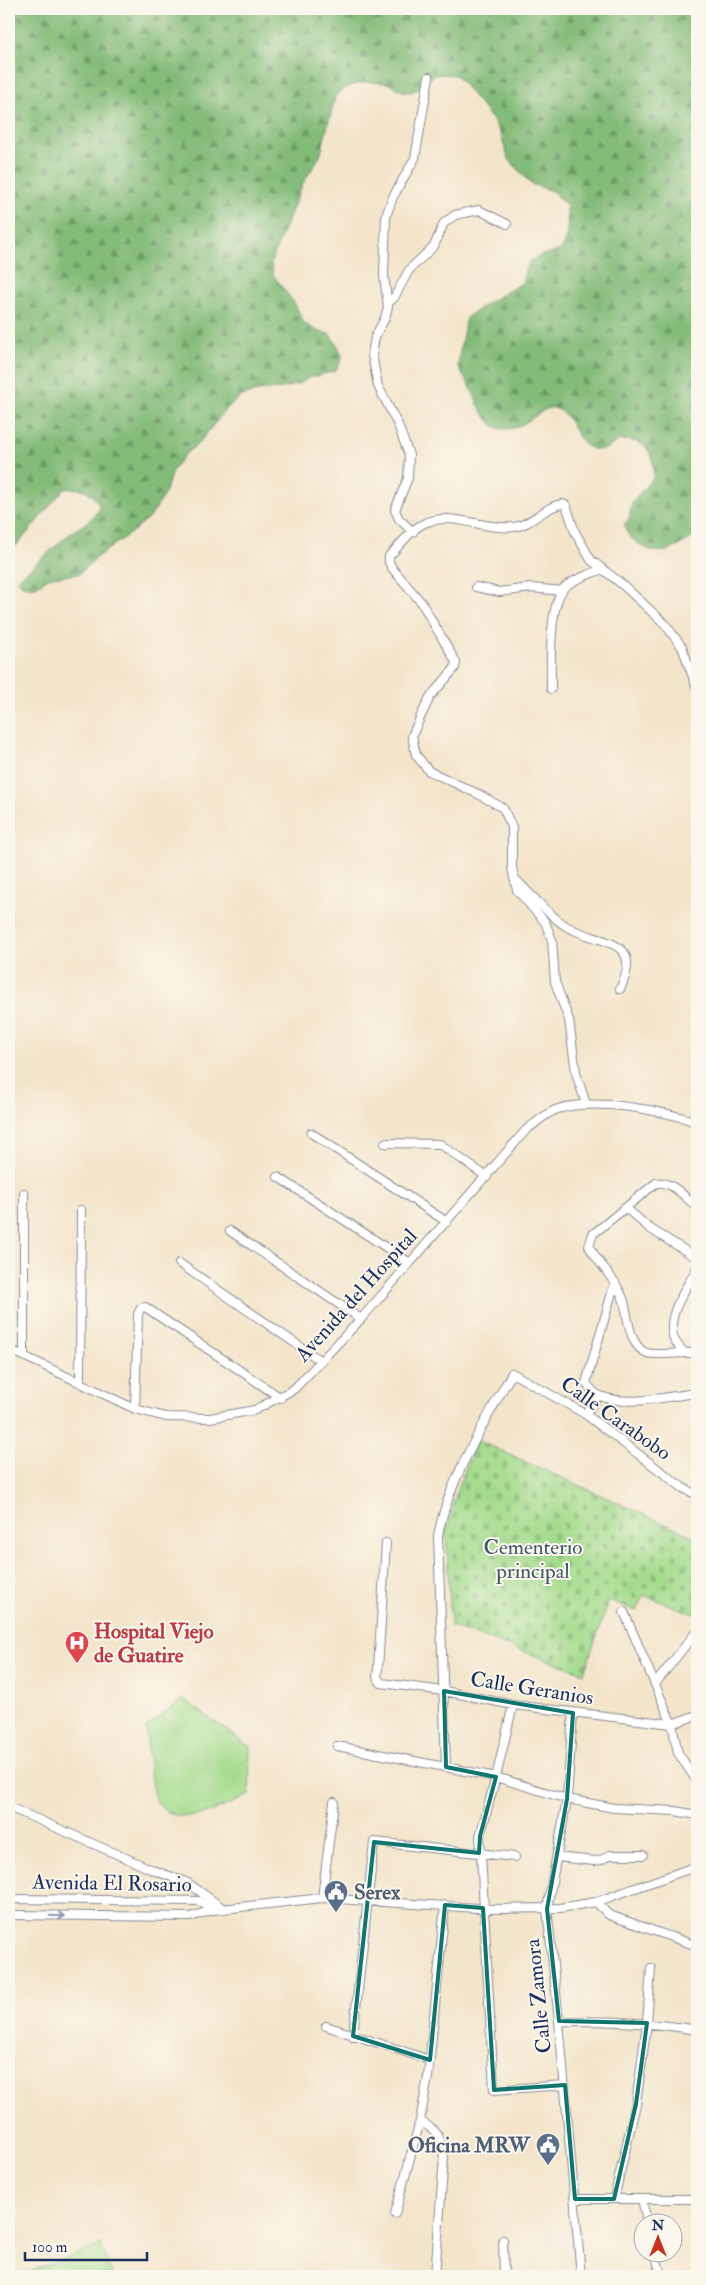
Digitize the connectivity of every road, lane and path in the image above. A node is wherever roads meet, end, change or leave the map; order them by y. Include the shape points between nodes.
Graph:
1 (429, 77) dead end
2 (507, 224) dead end
3 (388, 303) junction
4 (413, 532) junction
5 (602, 569) junction
6 (476, 587) dead end
7 (562, 591) junction
8 (697, 688) edge
9 (551, 689) dead end
10 (514, 878) junction
11 (620, 990) dead end
12 (586, 1104) junction
13 (697, 1122) edge
14 (311, 1133) dead end
15 (385, 1143) dead end
16 (278, 1177) dead end
17 (487, 1177) junction
18 (24, 1193) dead end
19 (626, 1208) junction
20 (697, 1208) edge
21 (81, 1210) dead end
22 (447, 1222) junction
23 (230, 1231) dead end
24 (697, 1258) edge
25 (179, 1263) dead end
26 (410, 1263) junction
27 (697, 1268) edge
28 (615, 1282) junction
29 (361, 1318) junction
30 (9, 1349) edge
31 (684, 1352) junction
32 (697, 1353) edge
33 (24, 1356) junction
34 (321, 1360) junction
35 (80, 1383) junction
36 (696, 1395) edge
37 (598, 1396) junction
38 (281, 1398) junction
39 (135, 1409) junction
40 (585, 1414) junction
41 (697, 1495) edge
42 (386, 1543) dead end
43 (624, 1612) dead end
44 (697, 1631) edge
45 (654, 1684) junction
46 (444, 1691) junction
47 (513, 1705) junction
48 (574, 1713) junction
49 (697, 1715) edge
50 (672, 1724) junction
51 (336, 1746) dead end
52 (446, 1767) junction
53 (496, 1777) junction
54 (697, 1781) edge
55 (567, 1800) junction
56 (334, 1802) dead end
57 (9, 1807) edge
58 (697, 1815) edge
59 (479, 1853) junction
60 (643, 1855) dead end
61 (515, 1857) dead end
62 (556, 1857) junction
63 (697, 1866) edge
64 (322, 1898) junction
65 (9, 1899) edge
66 (369, 1902) junction
67 (596, 1902) junction
68 (445, 1905) junction
69 (483, 1908) junction
70 (224, 1909) junction
71 (547, 1909) junction
72 (213, 1910) junction
73 (9, 1915) edge
74 (697, 1946) edge
75 (651, 1968) dead end
76 (559, 2021) junction
77 (647, 2023) junction
78 (326, 2026) dead end
79 (697, 2030) edge
80 (352, 2036) junction
81 (430, 2060) junction
82 (565, 2085) junction
83 (420, 2122) junction
84 (575, 2199) junction
85 (614, 2199) junction
86 (642, 2199) junction
87 (697, 2199) edge
88 (645, 2212) edge
89 (395, 2214) dead end
90 (502, 2240) dead end
91 (657, 2262) edge
92 (435, 2276) edge
93 (504, 2276) edge
94 (581, 2276) edge
95 (660, 2276) edge

1 - 3 street via 415,158 386,216 384,276
2 - 3 street via 479,210 450,218 444,223 434,246 408,270 394,298
3 - 4 street via 385,318 375,337 373,364 378,386 410,455 408,478 396,510 399,519
4 - 5 street via 423,524 446,519 516,527 562,504 566,506 575,532 591,560
4 - 10 street via 389,556 389,562 421,602 456,662 455,668 430,697 412,736 416,755 429,771 503,808 512,827
5 - 7 street via 567,585
5 - 8 street via 665,624 682,647
6 - 7 street via 499,592 532,588
7 - 9 street via 551,634
10 - 11 street via 565,925 622,948 628,962
10 - 12 street via 518,890 545,922 552,940 555,982 569,1020 576,1073
12 - 13 street, Avenida del Hospital via 668,1113
12 - 17 street, Avenida del Hospital via 556,1109 526,1130
14 - 22 street
15 - 17 street via 440,1144
16 - 26 street
17 - 22 street, Avenida del Hospital
18 - 33 street
19 - 20 street via 661,1182 670,1185
19 - 24 street via 649,1228
19 - 28 street via 590,1239 589,1246 596,1260
21 - 35 street
22 - 26 street, Avenida del Hospital
23 - 29 street
25 - 34 street
26 - 29 street, Avenida del Hospital
27 - 31 street via 675,1311 672,1324 673,1338
28 - 31 street via 638,1347 647,1353
28 - 37 street via 586,1383
29 - 34 street, Avenida del Hospital
30 - 33 street, Avenida del Hospital
31 - 32 street
33 - 35 street, Avenida del Hospital
34 - 38 street, Avenida del Hospital
35 - 39 street, Avenida del Hospital
36 - 37 street via 632,1400
37 - 40 street
38 - 39 street, Avenida del Hospital via 255,1410 210,1418 166,1417
38 - 39 street via 145,1307 138,1314
40 - 41 street, Calle Carabobo via 683,1488
40 - 46 street, Calle Carabobo via 512,1373 479,1433 442,1513 438,1536
42 - 46 street, Calle Geranios via 377,1677 386,1685
43 - 45 street
44 - 45 street
45 - 50 street
46 - 47 street, Calle Geranios
46 - 52 street
47 - 48 street, Calle Geranios
47 - 53 street
48 - 50 street, Calle Geranios
48 - 55 street, Calle Zamora
49 - 50 street
50 - 54 street via 678,1753
51 - 52 street
52 - 53 street
53 - 55 street
53 - 59 street via 480,1836
55 - 58 street via 614,1808
55 - 62 street, Calle Zamora
56 - 64 street
57 - 70 street via 188,1883
59 - 61 street
59 - 66 street via 374,1842
59 - 69 street
60 - 62 street via 610,1855 594,1861
62 - 71 street, Calle Zamora
63 - 67 street, Avenida El Rosario
64 - 66 street, Avenida El Rosario
64 - 70 street, Avenida El Rosario
65 - 72 street, Avenida El Rosario via 199,1901
66 - 68 street, Avenida El Rosario
66 - 80 street
67 - 71 street, Avenida El Rosario
67 - 74 street via 609,1915
68 - 69 street, Avenida El Rosario
68 - 81 street
69 - 71 street, Avenida El Rosario
69 - 82 street via 494,2090
70 - 72 street, Avenida El Rosario
71 - 76 street, Calle Zamora
73 -> 72 street, Avenida El Rosario via 177,1917 196,1916
75 - 77 street
76 - 77 street
76 - 82 street, Calle Zamora
77 - 79 street
77 - 85 street via 636,2104
78 - 80 street
80 - 81 street
81 - 83 street
82 - 84 street, Calle Zamora
83 - 89 street
83 - 92 street via 441,2137 444,2156
84 - 85 street
84 - 94 street, Calle Zamora
85 - 86 street
86 - 87 street
86 - 88 street
90 - 93 street
91 - 95 street

